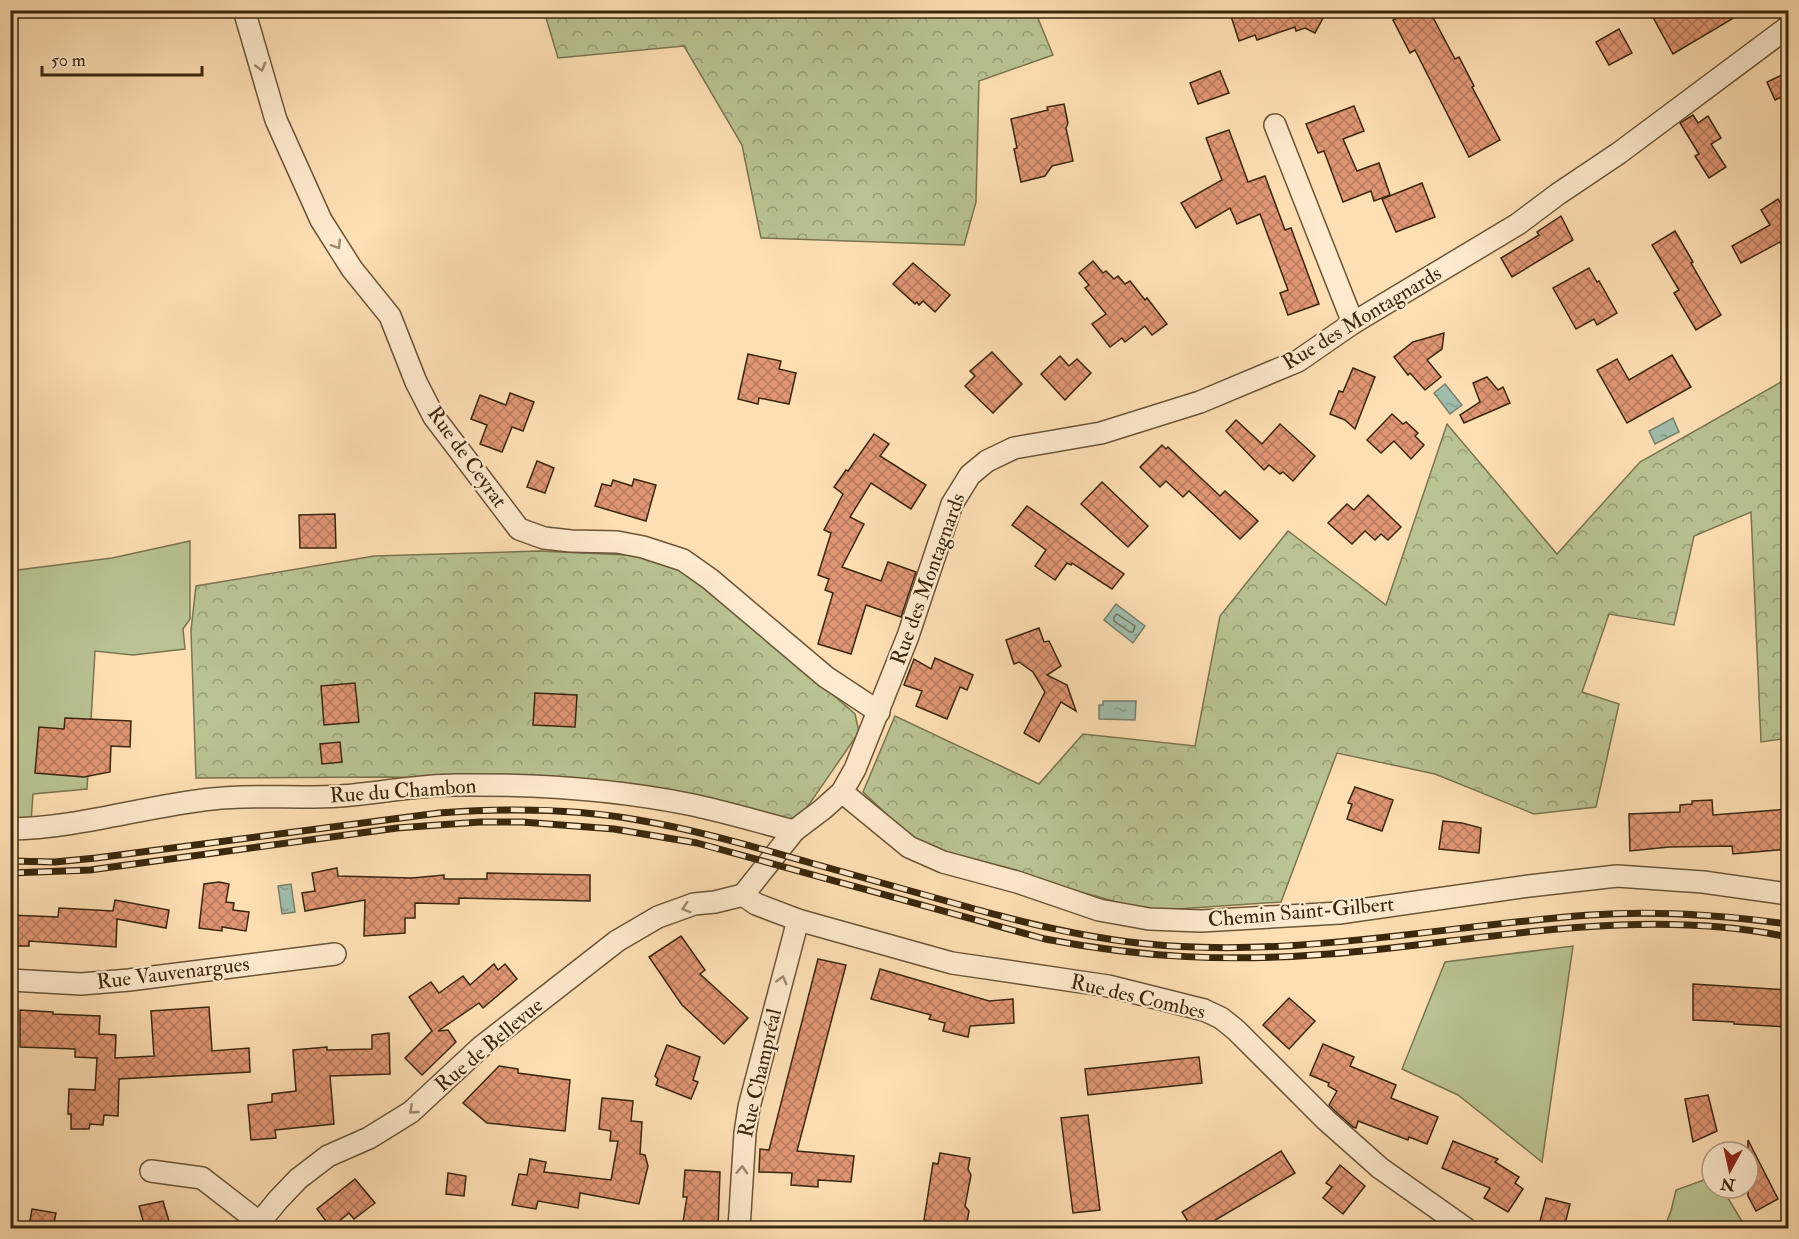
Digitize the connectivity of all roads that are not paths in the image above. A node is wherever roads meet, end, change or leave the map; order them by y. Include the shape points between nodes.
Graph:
1 (244, 10) edge
2 (1788, 27) edge
3 (1275, 125) dead end
4 (1353, 323) junction
5 (879, 712) junction
6 (842, 792) junction
7 (10, 830) edge
8 (794, 831) junction
9 (1788, 894) edge
10 (743, 895) junction
11 (798, 920) junction
12 (335, 954) dead end
13 (10, 980) edge
14 (151, 1171) dead end
15 (258, 1226) edge
16 (739, 1228) edge
17 (1465, 1228) edge

1 -> 5 street, Rue de Ceyrat via 276,120 321,220 352,269 390,316 434,417 519,529 562,540 617,542 683,560 826,677
2 - 4 street, Rue des Montagnards via 1518,224
3 - 4 street
4 - 5 street, Rue des Montagnards via 1298,361 1200,402 1101,433 1014,448 987,461 970,475 952,504
5 - 6 street, Rue des Montagnards
6 - 8 street, Rue des Montagnards
6 - 9 street, Chemin Saint-Gilbert via 909,847 944,862 1099,910 1149,919 1201,921 1340,913 1617,876 1657,877
7 - 8 street, Rue du Chambon via 86,822 214,799 338,796 455,785 542,785 689,804
8 - 10 street, Rue des Montagnards
10 - 11 street, Rue des Combes
10 -> 15 street, Rue de Bellevue via 694,904 658,917 617,941 481,1047 411,1112 369,1138 328,1156 298,1179
16 -> 11 street, Rue Champréal via 749,1107
11 - 17 street, Rue des Combes via 952,963 1108,986 1204,1010 1236,1030 1380,1168
12 - 13 street, Rue Vauvenargues via 81,984
14 - 15 street via 202,1178

